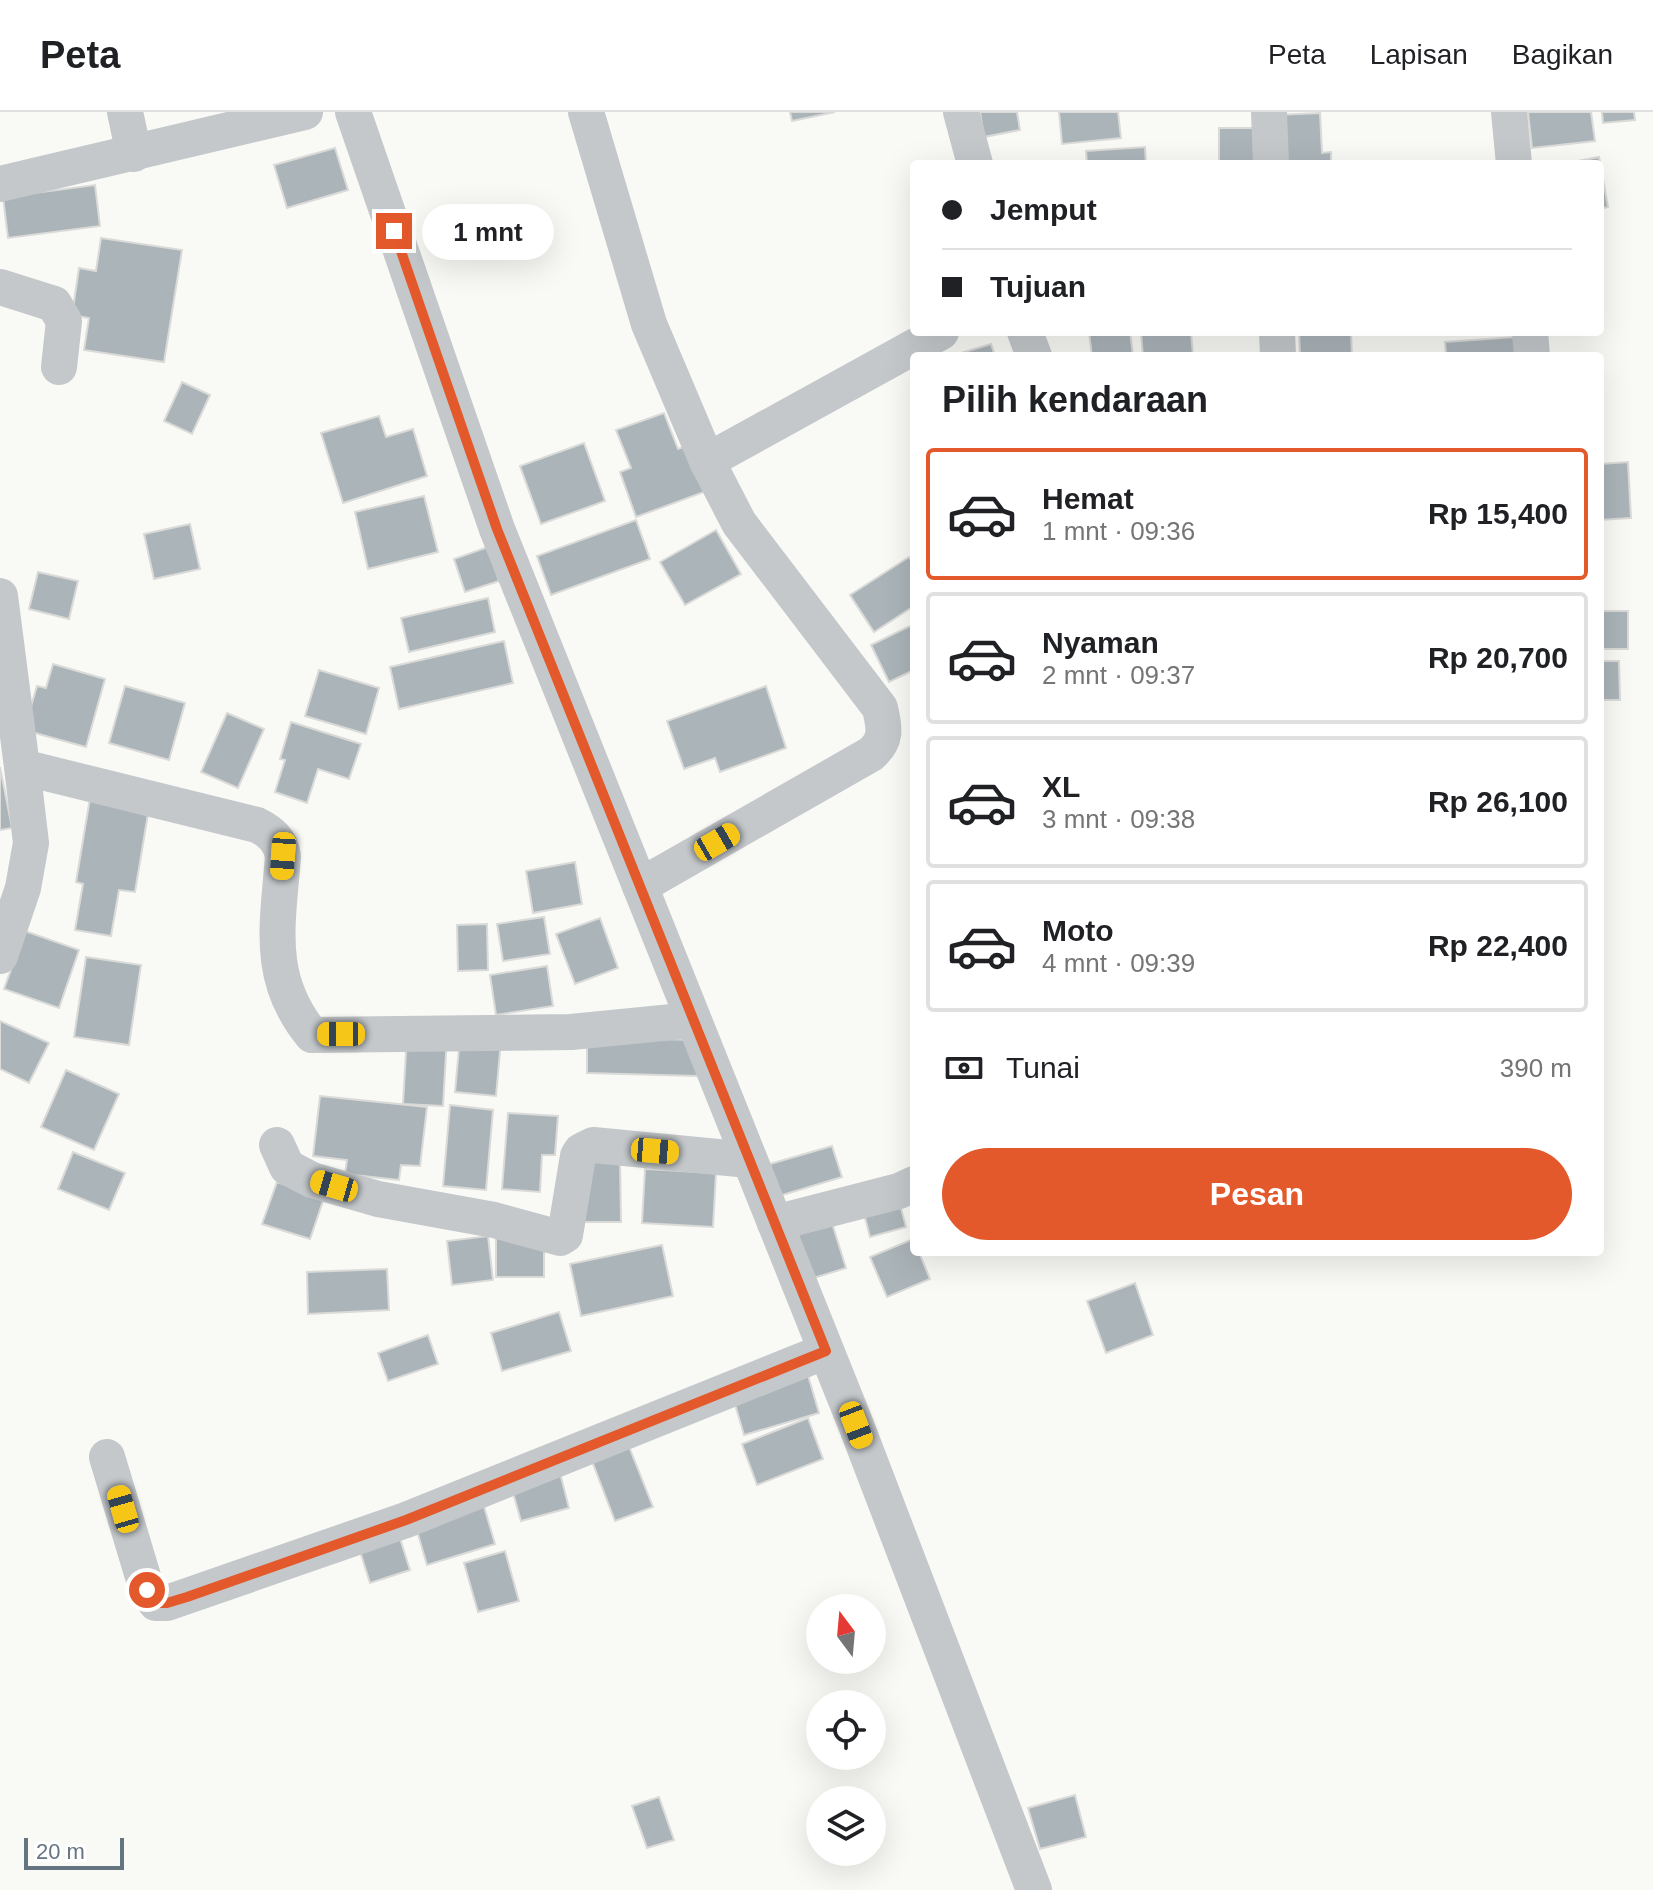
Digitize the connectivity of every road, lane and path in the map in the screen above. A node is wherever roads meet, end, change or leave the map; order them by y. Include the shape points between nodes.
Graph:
1 (125, 112) edge
2 (305, 112) edge
3 (353, 112) edge
4 (586, 112) edge
5 (961, 112) edge
6 (1269, 112) edge
7 (1509, 112) edge
8 (134, 154) junction
9 (974, 160) edge
10 (1271, 160) edge
11 (1514, 160) edge
12 (0, 184) edge
13 (0, 287) edge
14 (934, 336) edge
15 (59, 367) dead end
16 (707, 461) junction
17 (0, 596) edge
18 (7, 711) edge
19 (22, 767) junction
20 (640, 886) junction
21 (0, 956) edge
22 (693, 1020) junction
23 (277, 1145) dead end
24 (749, 1160) junction
25 (910, 1186) edge
26 (775, 1223) junction
27 (826, 1351) junction
28 (107, 1457) dead end
29 (1034, 1890) edge

1 - 8 street
2 - 8 street
3 - 20 street via 497,529
4 - 16 street via 649,324
5 - 9 street
6 - 10 street
7 - 11 street
8 - 12 street
13 - 15 street via 54,304 64,321
14 - 16 street
16 - 20 street via 739,523 880,708 884,739 871,754
17 - 18 street
18 - 19 street
19 - 21 street via 31,843 23,888
19 - 22 street via 257,825 275,837 283,856 279,967 295,1015 312,1035 571,1032
20 - 22 street
22 - 24 street
23 - 24 street via 287,1167 312,1180 560,1238 565,1235 578,1156 586,1147
24 - 26 street
25 - 26 street
26 - 27 street
27 - 28 street via 406,1520 167,1603 156,1603 147,1590
27 - 29 street

